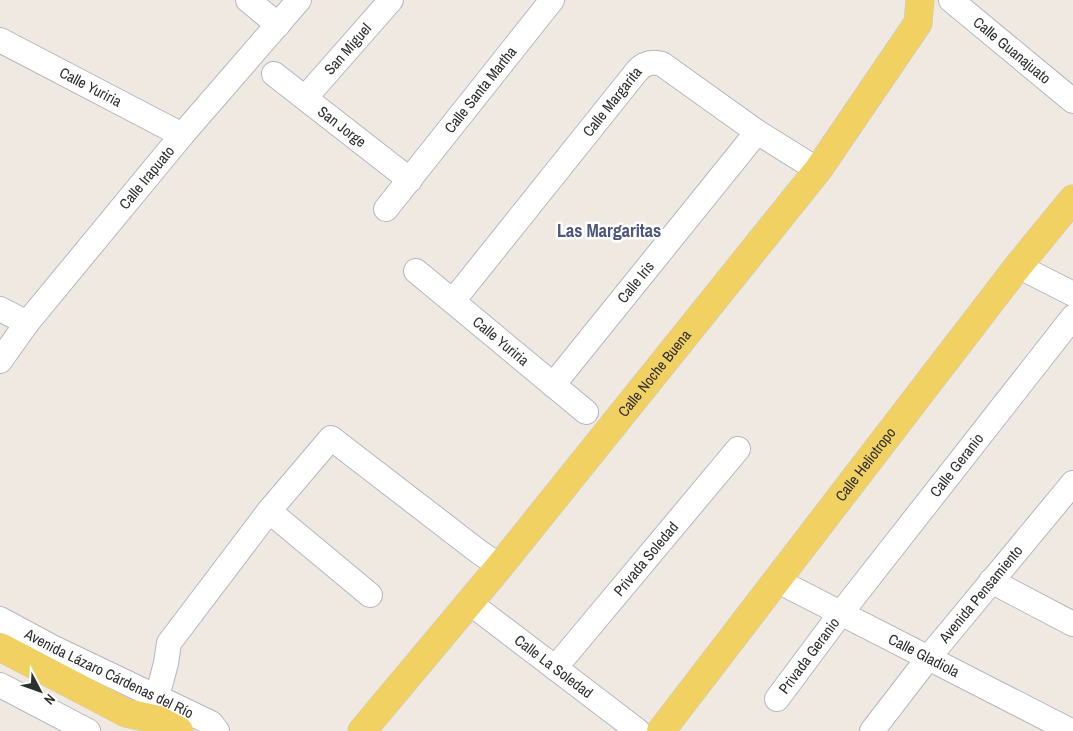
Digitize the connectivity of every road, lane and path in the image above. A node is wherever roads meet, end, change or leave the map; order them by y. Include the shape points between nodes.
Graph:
1 (248, 0) edge
2 (299, 0) edge
3 (391, 0) edge
4 (552, 0) edge
5 (920, 0) edge
6 (951, 0) edge
7 (278, 25) junction
8 (0, 40) edge
9 (274, 74) dead end
10 (305, 98) junction
11 (1073, 101) edge
12 (757, 132) junction
13 (182, 135) junction
14 (818, 170) junction
15 (410, 180) junction
16 (1073, 199) edge
17 (386, 209) dead end
18 (1018, 266) junction
19 (416, 271) dead end
20 (1073, 294) edge
21 (453, 301) junction
22 (0, 308) edge
23 (1073, 317) edge
24 (28, 323) junction
25 (0, 362) edge
26 (553, 385) junction
27 (586, 412) dead end
28 (738, 449) dead end
29 (1073, 483) edge
30 (1065, 508) edge
31 (269, 511) junction
32 (500, 566) junction
33 (776, 580) junction
34 (991, 581) junction
35 (370, 596) dead end
36 (470, 603) junction
37 (842, 614) junction
38 (0, 619) edge
39 (1073, 624) edge
40 (0, 647) edge
41 (929, 657) junction
42 (555, 668) junction
43 (0, 685) edge
44 (157, 697) junction
45 (777, 699) dead end
46 (134, 722) edge
47 (76, 728) edge
48 (879, 729) edge
49 (180, 731) edge
50 (217, 731) edge
51 (362, 731) edge
52 (638, 731) edge
53 (661, 731) edge
54 (1071, 731) edge

1 - 7 street
2 - 7 street, Calle Irapuato
3 - 10 street, San Miguel
4 - 15 street, Calle Santa Martha
5 - 14 main road, Calle Noche Buena via 918,23
6 - 11 street, Calle Guanajuato
7 - 13 street, Calle Irapuato
8 - 13 street, Calle Yuriria
9 - 10 street, San Jorge
10 - 15 street, San Jorge
12 - 14 street, Calle Margarita
12 - 21 street, Calle Margarita via 662,64 648,62
12 - 26 street, Calle Iris
13 - 24 street, Calle Irapuato
14 - 32 main road, Calle Noche Buena
15 - 17 street, Calle Santa Martha
16 - 18 main road, Calle Heliotropo
18 - 20 street
18 - 33 main road, Calle Heliotropo
19 - 21 street, Calle Yuriria
21 - 26 street, Calle Yuriria
22 - 24 street
23 - 37 street, Calle Geranio
24 - 25 street, Calle Irapuato
26 - 27 street, Calle Yuriria
28 - 42 street, Privada Soledad
29 - 30 street, Avenida Pensamiento
30 - 34 street, Avenida Pensamiento
31 - 32 street via 331,438
31 - 35 street
31 - 44 street via 169,643
32 - 36 main road, Calle Noche Buena
33 - 37 street, Calle Gladiola
33 - 53 main road, Calle Heliotropo
34 - 39 street
34 - 41 street, Avenida Pensamiento
36 - 42 street, Calle La Soledad
36 - 51 main road, Calle Noche Buena
37 - 41 street, Calle Gladiola
37 - 45 street, Privada Geranio
38 - 44 street, Avenida Lázaro Cárdenas del Río
40 - 46 main road, Avenida Lázaro Cárdenas del Río
41 - 48 street, Avenida Pensamiento
41 - 54 street, Calle Gladiola
42 - 52 street, Calle La Soledad
43 - 47 street
44 - 50 street, Avenida Lázaro Cárdenas del Río via 211,724
46 - 49 main road, Avenida Lázaro Cárdenas del Río via 158,720

